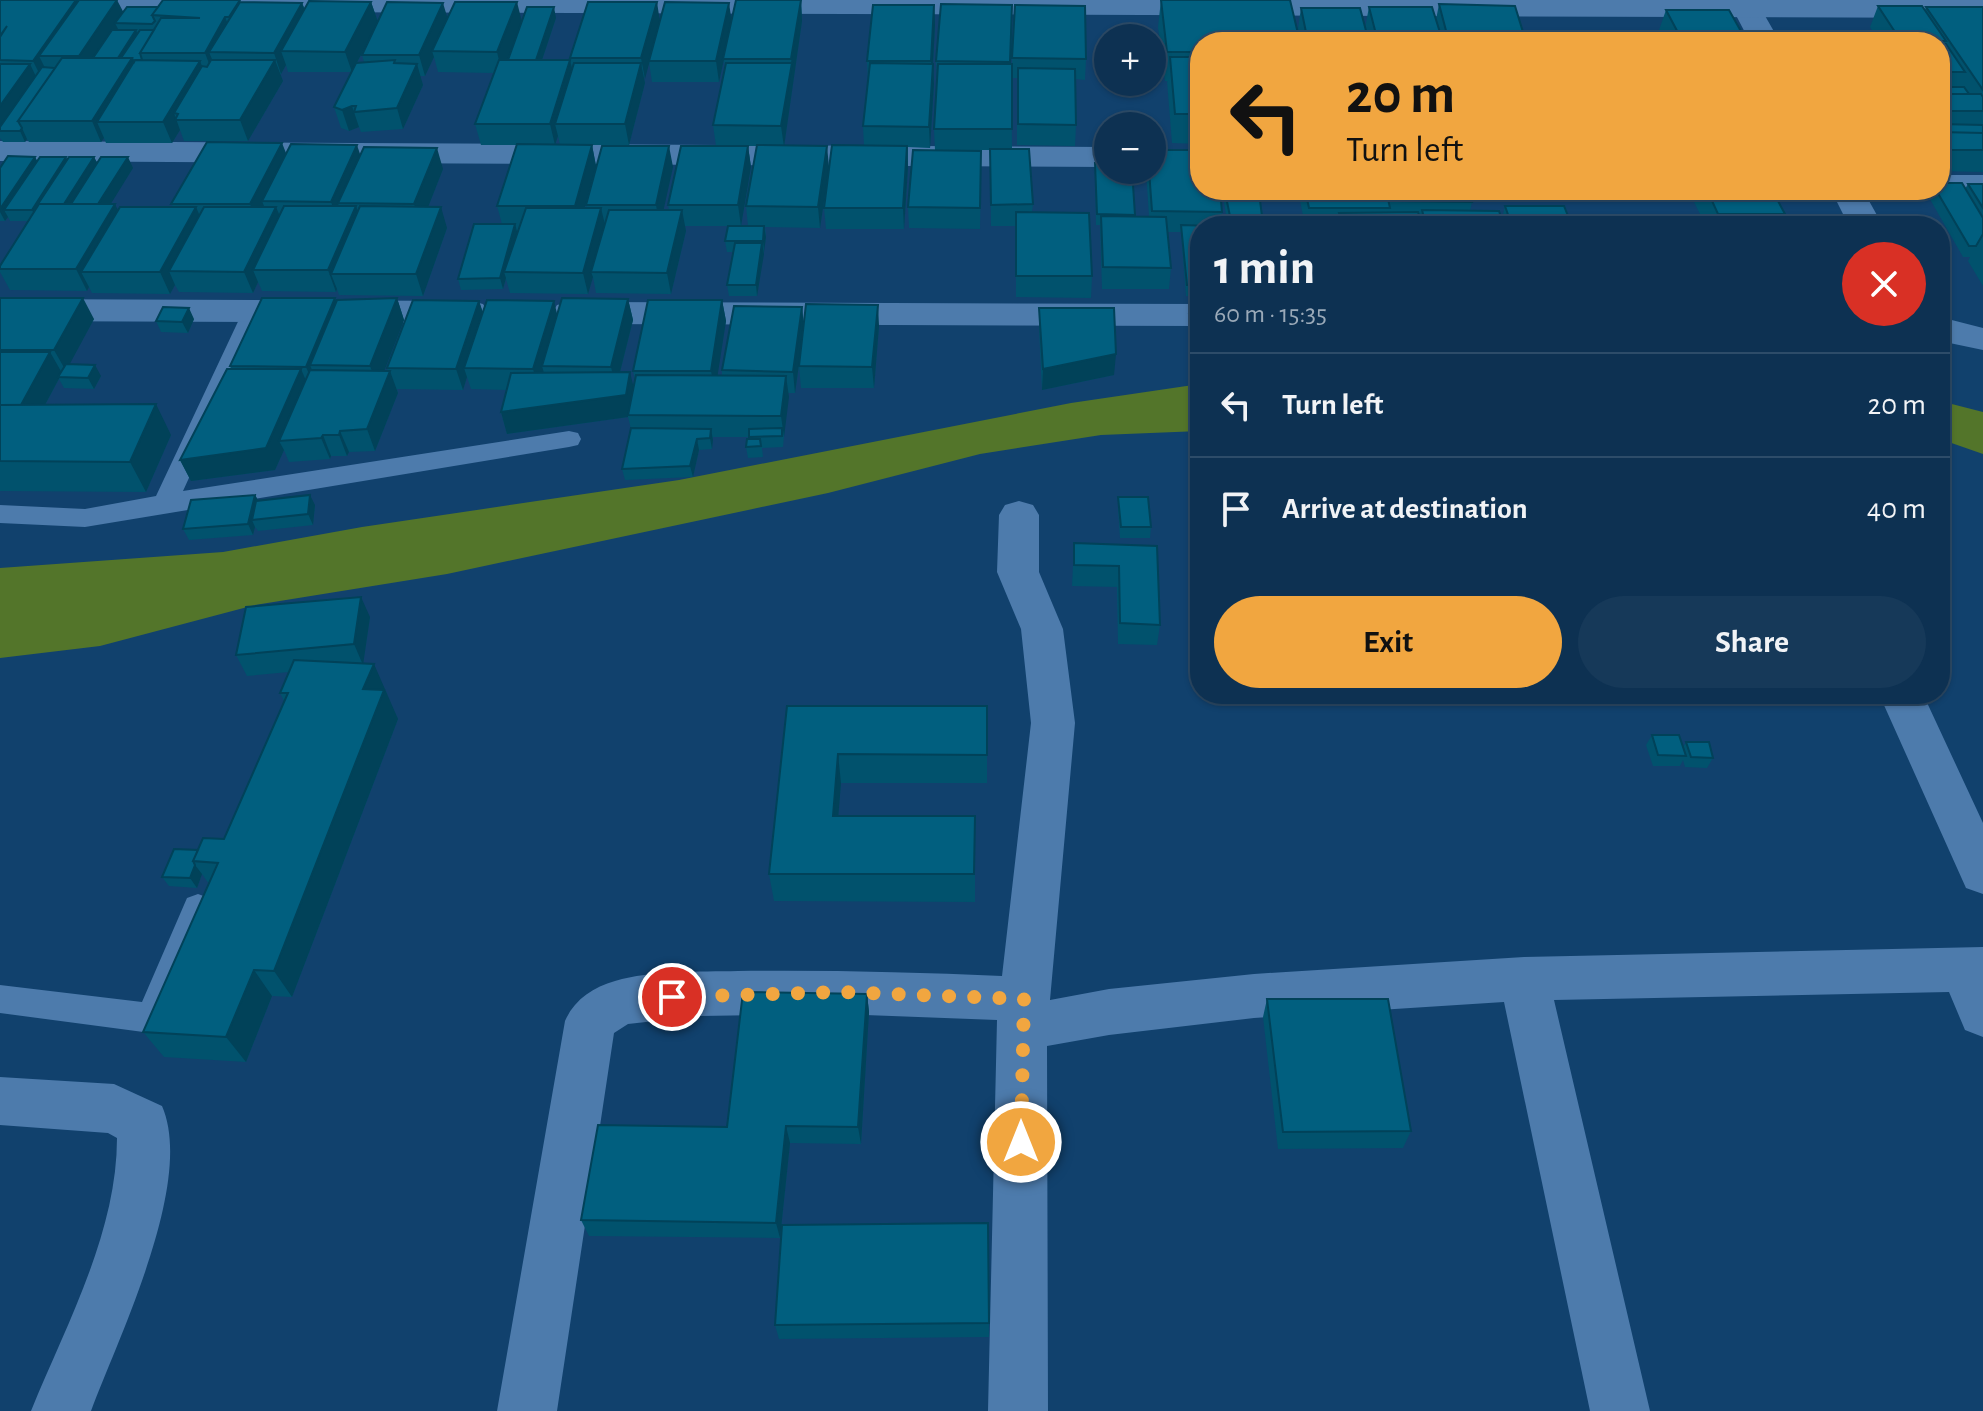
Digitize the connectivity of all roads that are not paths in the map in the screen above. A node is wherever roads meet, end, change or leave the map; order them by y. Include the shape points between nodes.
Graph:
1 (0, 2) edge
2 (1744, 4) edge
3 (1983, 9) edge
4 (1759, 32) edge
5 (0, 151) edge
6 (1094, 157) edge
7 (1950, 185) edge
8 (1983, 185) edge
9 (0, 310) edge
10 (254, 311) junction
11 (1190, 315) edge
12 (1950, 332) edge
13 (1950, 344) edge
14 (1976, 353) edge
15 (569, 439) dead end
16 (165, 503) junction
17 (0, 514) edge
18 (1019, 515) dead end
19 (1906, 704) edge
20 (1983, 874) edge
21 (198, 907) edge
22 (1524, 979) junction
23 (1977, 984) edge
24 (0, 999) edge
25 (1023, 1011) junction
26 (0, 1101) edge
27 (61, 1411) edge
28 (527, 1411) edge
29 (1018, 1411) edge
30 (1620, 1411) edge

1 - 2 street
2 - 3 street
2 - 4 street
5 - 6 street
7 - 8 street
9 - 10 street
10 - 11 street
10 - 16 lane
12 - 14 street via 1963,337
13 - 14 street
15 - 16 lane
16 - 17 lane via 85,518
18 - 25 street via 1018,572 1042,629 1053,723
19 - 20 street
21 - 24 lane via 151,1018
22 - 23 street
22 - 25 street via 1254,996 1056,1023
22 - 30 street
25 - 28 street via 839,992 700,994 618,1002 590,1021
25 - 29 street
26 - 27 street via 114,1109 143,1124 146,1148 128,1235

